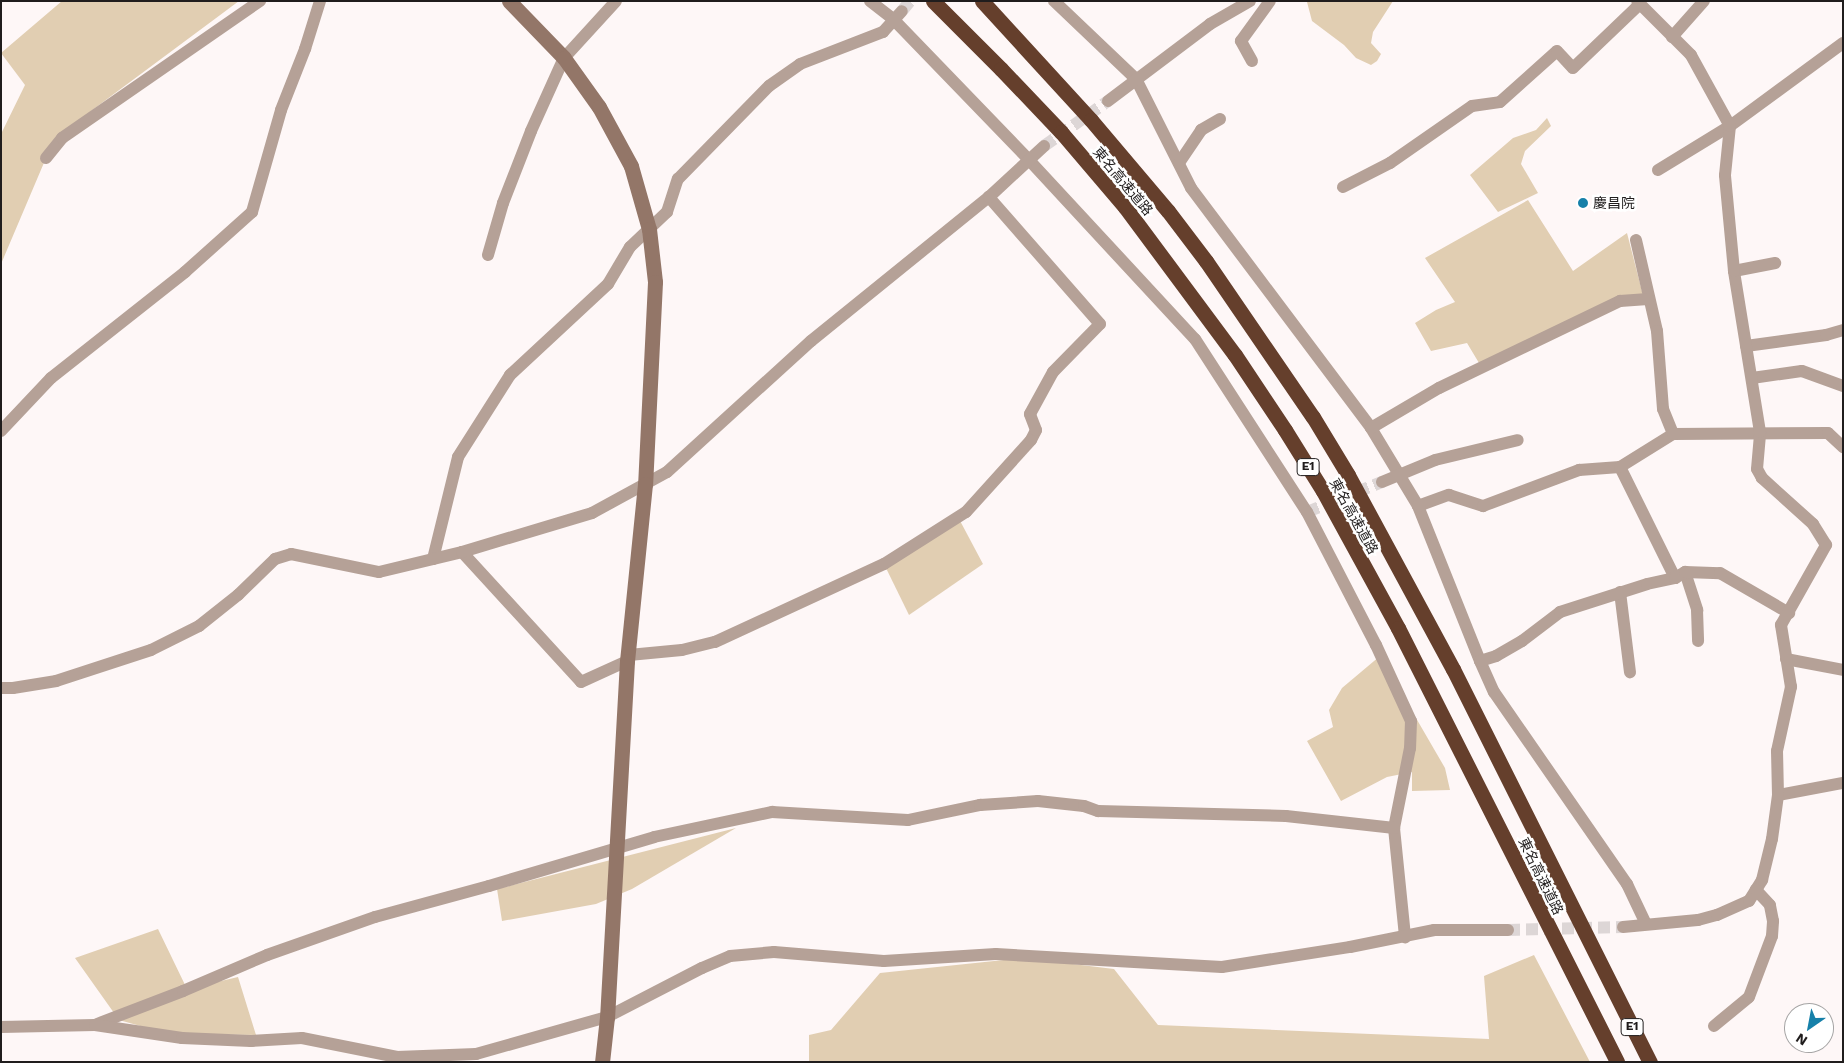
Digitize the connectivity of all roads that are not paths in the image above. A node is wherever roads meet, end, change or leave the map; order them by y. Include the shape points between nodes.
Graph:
1 (260, 1) edge
2 (320, 1) edge
3 (509, 1) edge
4 (616, 1) edge
5 (870, 1) edge
6 (933, 1) edge
7 (982, 1) edge
8 (1054, 1) edge
9 (1250, 1) edge
10 (1270, 1) edge
11 (1704, 1) edge
12 (1639, 3) edge
13 (898, 15) junction
14 (1672, 37) junction
15 (1843, 43) edge
16 (564, 58) junction
17 (1252, 61) dead end
18 (1136, 79) junction
19 (1108, 101) tunnel mouth
20 (1220, 119) dead end
21 (1730, 126) junction
22 (1044, 146) tunnel mouth
23 (46, 158) dead end
24 (1029, 160) junction
25 (1179, 163) junction
26 (1658, 170) dead end
27 (1343, 187) dead end
28 (989, 197) junction
29 (649, 229) junction
30 (1636, 240) dead end
31 (488, 255) dead end
32 (1775, 263) dead end
33 (1734, 271) junction
34 (1648, 299) junction
35 (1843, 330) edge
36 (1746, 346) junction
37 (1752, 378) junction
38 (1843, 386) edge
39 (1371, 428) junction
40 (1, 431) edge
41 (1760, 432) junction
42 (1673, 434) junction
43 (1518, 440) dead end
44 (1843, 447) edge
45 (1620, 467) junction
46 (1400, 475) junction
47 (1382, 482) tunnel mouth
48 (645, 484) junction
49 (1418, 506) junction
50 (462, 552) junction
51 (434, 559) junction
52 (1680, 575) junction
53 (1620, 592) junction
54 (1789, 613) junction
55 (1698, 641) dead end
56 (628, 658) junction
57 (1786, 659) junction
58 (1480, 661) junction
59 (1843, 670) edge
60 (1630, 672) dead end
61 (1, 688) edge
62 (1843, 783) edge
63 (1778, 795) junction
64 (1394, 828) junction
65 (616, 849) junction
66 (1756, 890) junction
67 (1646, 924) junction
68 (1623, 927) tunnel mouth
69 (1508, 930) tunnel mouth
70 (1405, 937) junction
71 (607, 1017) junction
72 (95, 1025) junction
73 (1714, 1026) dead end
74 (1, 1027) edge
75 (474, 1058) edge
76 (602, 1062) edge
77 (1617, 1062) edge
78 (1650, 1062) edge

1 - 23 street via 62,138
2 - 40 street via 281,110 252,212 185,272 51,378
3 - 16 street
4 - 16 street
5 - 13 street
6 - 77 highway, 東名高速道路 / E1 via 1054,125 1125,207 1235,355 1285,430 1398,628
7 - 78 highway, 東名高速道路 / E1 via 1091,120 1168,211 1313,417 1454,669
8 - 18 street
9 - 18 street via 1210,24
10 - 17 street via 1241,41
11 - 14 street
12 - 14 street
12 - 27 street via 1573,68 1557,51 1500,102 1472,106 1390,163
13 - 24 street
13 - 29 street via 883,32 800,64 768,86 678,180 667,212
14 - 21 street via 1691,55
15 - 21 street
16 - 29 street via 599,107 631,166
16 - 31 street via 528,140
18 - 19 street
18 - 25 street
20 - 25 street via 1200,130
21 - 26 street
21 - 33 street via 1725,175
22 - 24 street
24 - 28 street
24 - 64 street via 1195,339 1307,512 1376,645 1411,721 1410,748
25 - 39 street via 1191,188
28 - 48 street via 811,341 667,472
28 - 56 street via 1100,324 1054,372 1030,414 1036,430 1031,440 966,512 884,564 715,642
29 - 48 street via 655,282
29 - 51 street via 630,247 608,284 594,299 510,375 458,457
30 - 34 street
32 - 33 street
33 - 36 street
34 - 39 street via 1620,301 1439,388
34 - 42 street via 1657,331 1663,409
35 - 36 street
36 - 37 street
37 - 38 street via 1802,371
37 - 41 street
39 - 46 street
41 - 42 street
41 - 44 street via 1828,432
41 - 54 street via 1757,469 1762,478 1813,524 1826,545
42 - 45 street
43 - 46 street via 1435,460
45 - 49 street via 1579,470 1483,506 1449,496
45 - 52 street
46 - 47 street
46 - 49 street
48 - 50 street via 592,513
48 - 56 street
49 - 58 street
50 - 51 street
50 - 56 street via 581,682
51 - 61 street via 379,572 291,554 275,559 238,595 199,626 151,650 56,681
52 - 53 street
52 - 54 street via 1720,573
52 - 55 street via 1696,610
53 - 58 street via 1560,612 1522,641
53 - 60 street
54 - 57 street via 1781,625
56 - 65 street
57 - 59 street
57 - 63 street via 1791,687 1777,751
58 - 67 street via 1494,692 1627,884
62 - 63 street
63 - 66 street via 1772,839 1762,880
64 - 65 street via 1286,816 1098,811 1084,806 1038,801 980,806 908,820 772,812 654,837
64 - 70 street
65 - 71 street
65 - 72 street via 375,917 267,955
66 - 67 street via 1749,901 1698,920
66 - 73 street via 1770,905 1772,936 1749,997
67 - 68 street
69 - 70 street via 1434,930
70 - 71 street via 1222,967 996,954 884,961 774,952 730,956
71 - 75 street
71 - 76 street
72 - 74 street
72 - 75 street via 182,1038 251,1041 302,1038 397,1057

